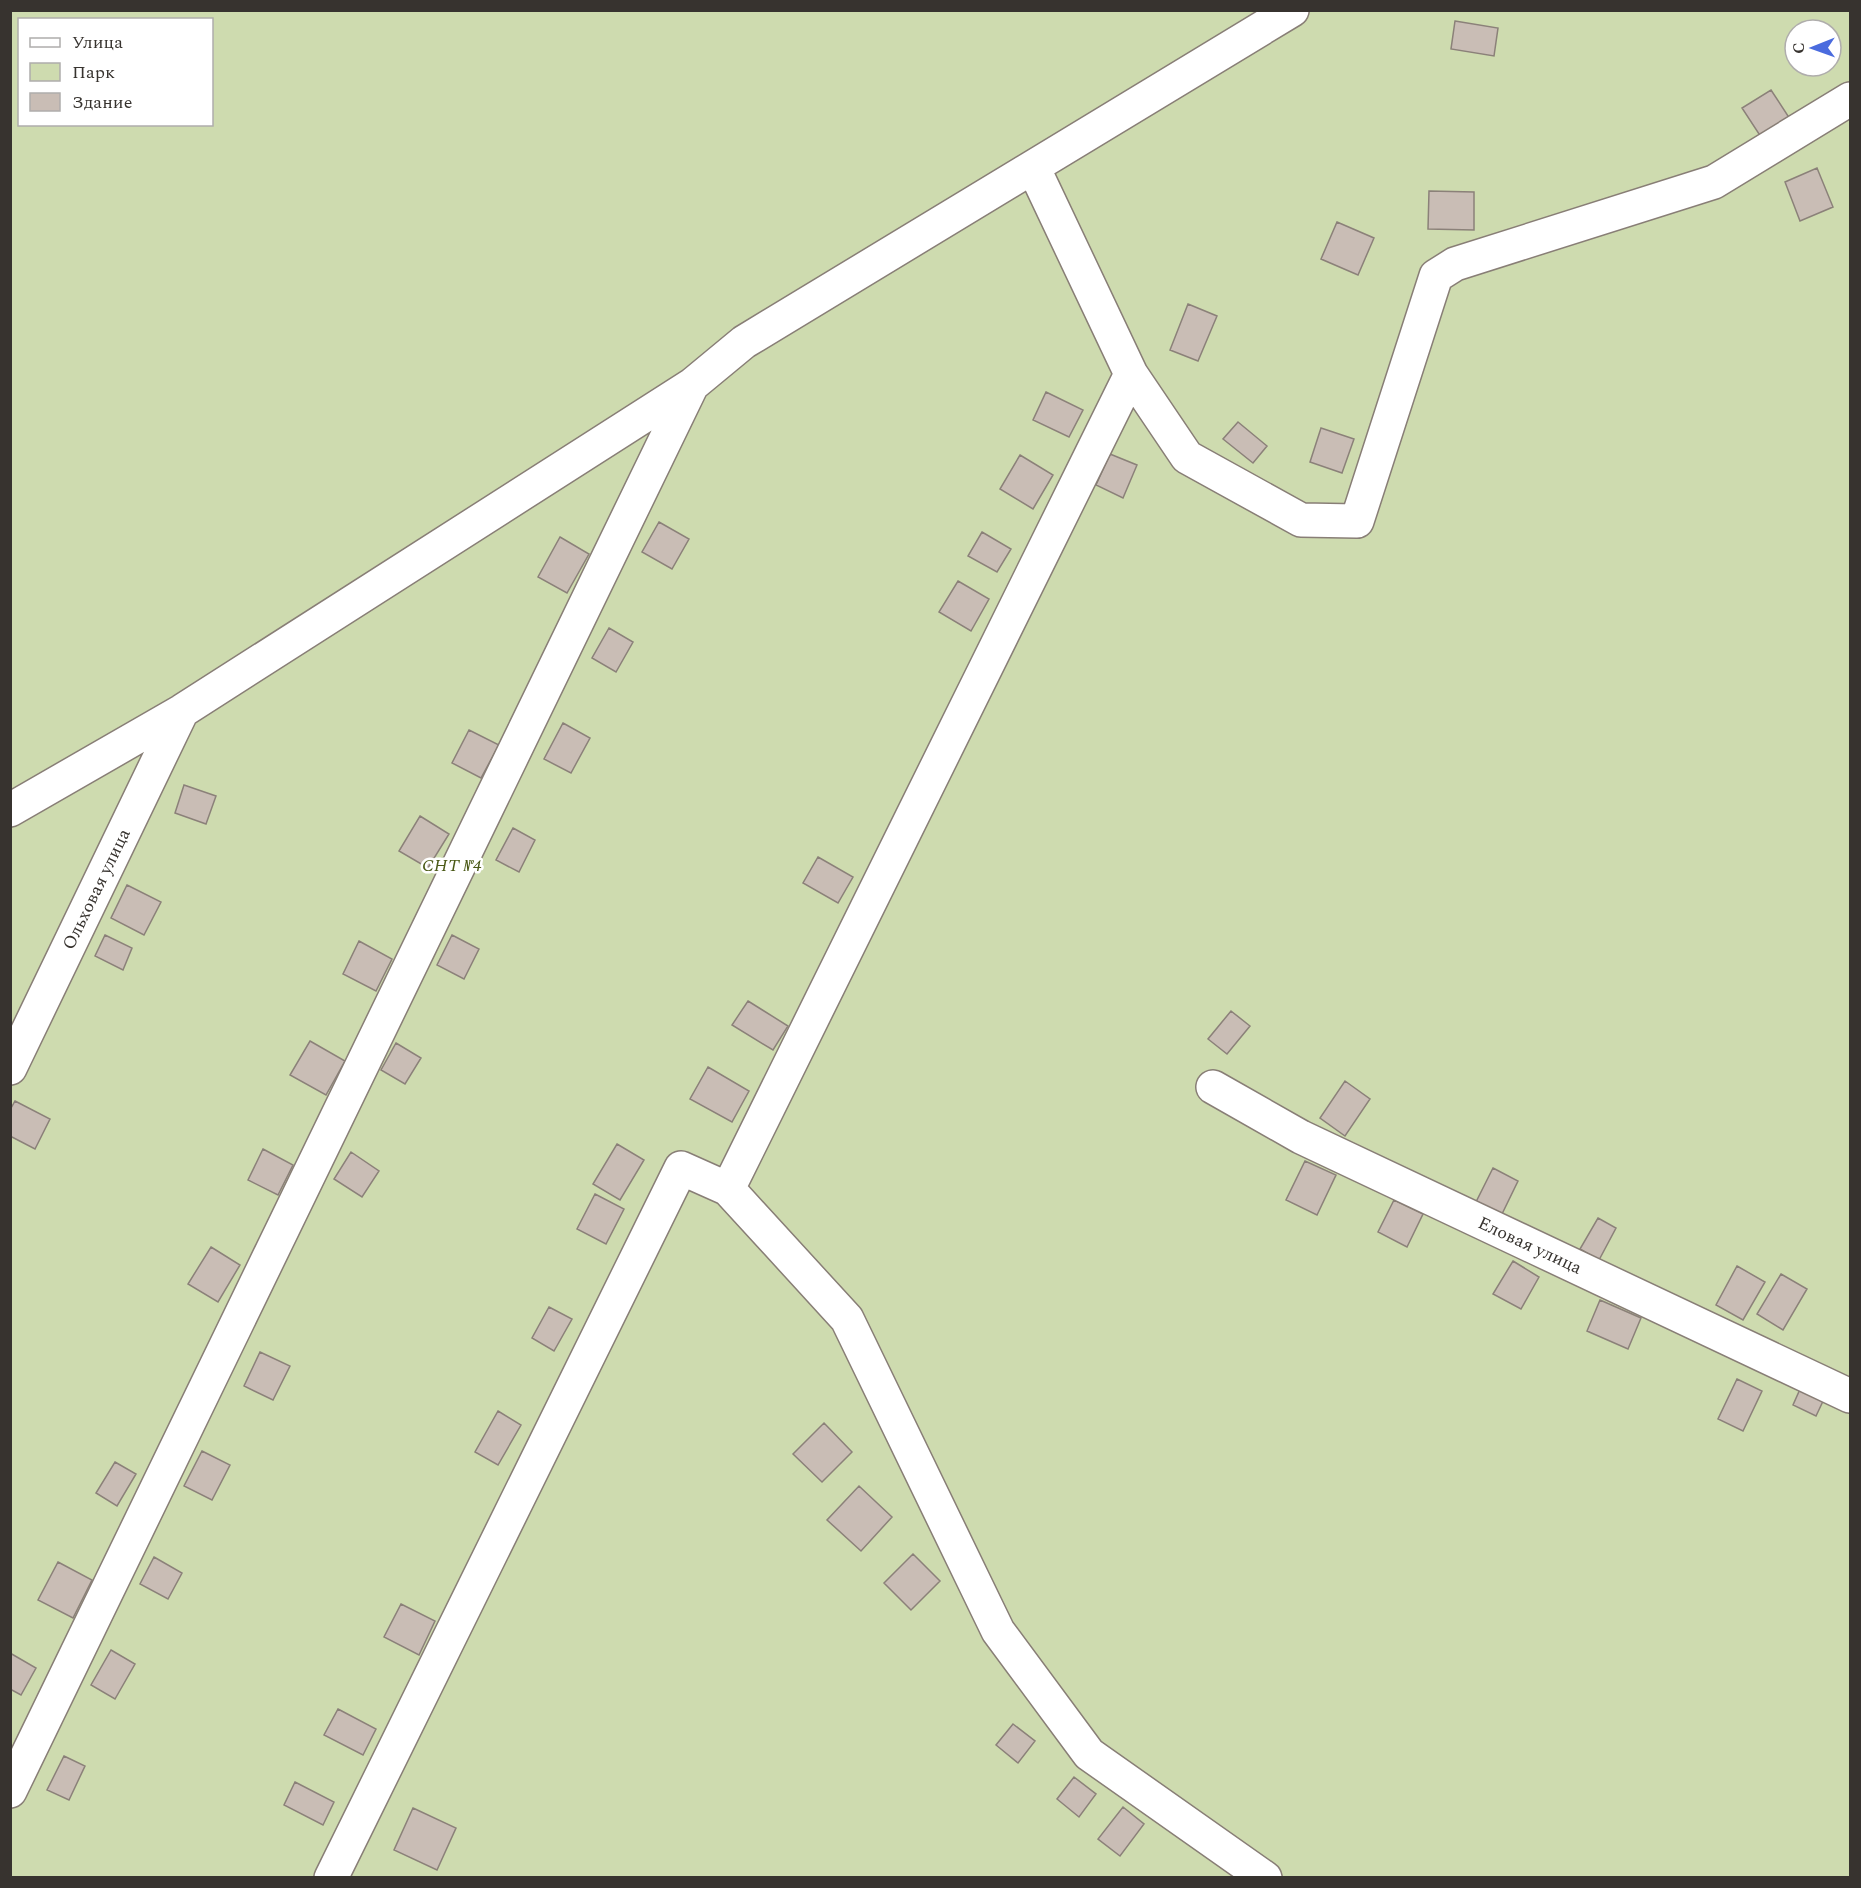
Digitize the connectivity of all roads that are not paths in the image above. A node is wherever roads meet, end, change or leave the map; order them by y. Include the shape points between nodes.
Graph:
1 (1292, 10) edge
2 (1851, 99) edge
3 (1034, 169) junction
4 (1131, 374) junction
5 (692, 385) junction
6 (182, 711) junction
7 (10, 810) edge
8 (10, 1068) edge
9 (1213, 1087) dead end
10 (728, 1189) junction
11 (1851, 1396) edge
12 (10, 1791) edge
13 (331, 1878) edge
14 (1265, 1878) edge

1 - 3 street
2 - 4 street via 1714,182 1455,264 1436,276 1357,521 1300,520 1187,457
3 - 4 street
3 - 5 street via 744,342
4 - 10 street
5 - 6 street
5 - 12 street
6 - 7 street
6 - 8 street, Ольховая улица
9 - 11 street, Еловая улица via 1301,1137
10 - 13 street via 681,1168
10 - 14 street via 847,1319 998,1631 1089,1754

